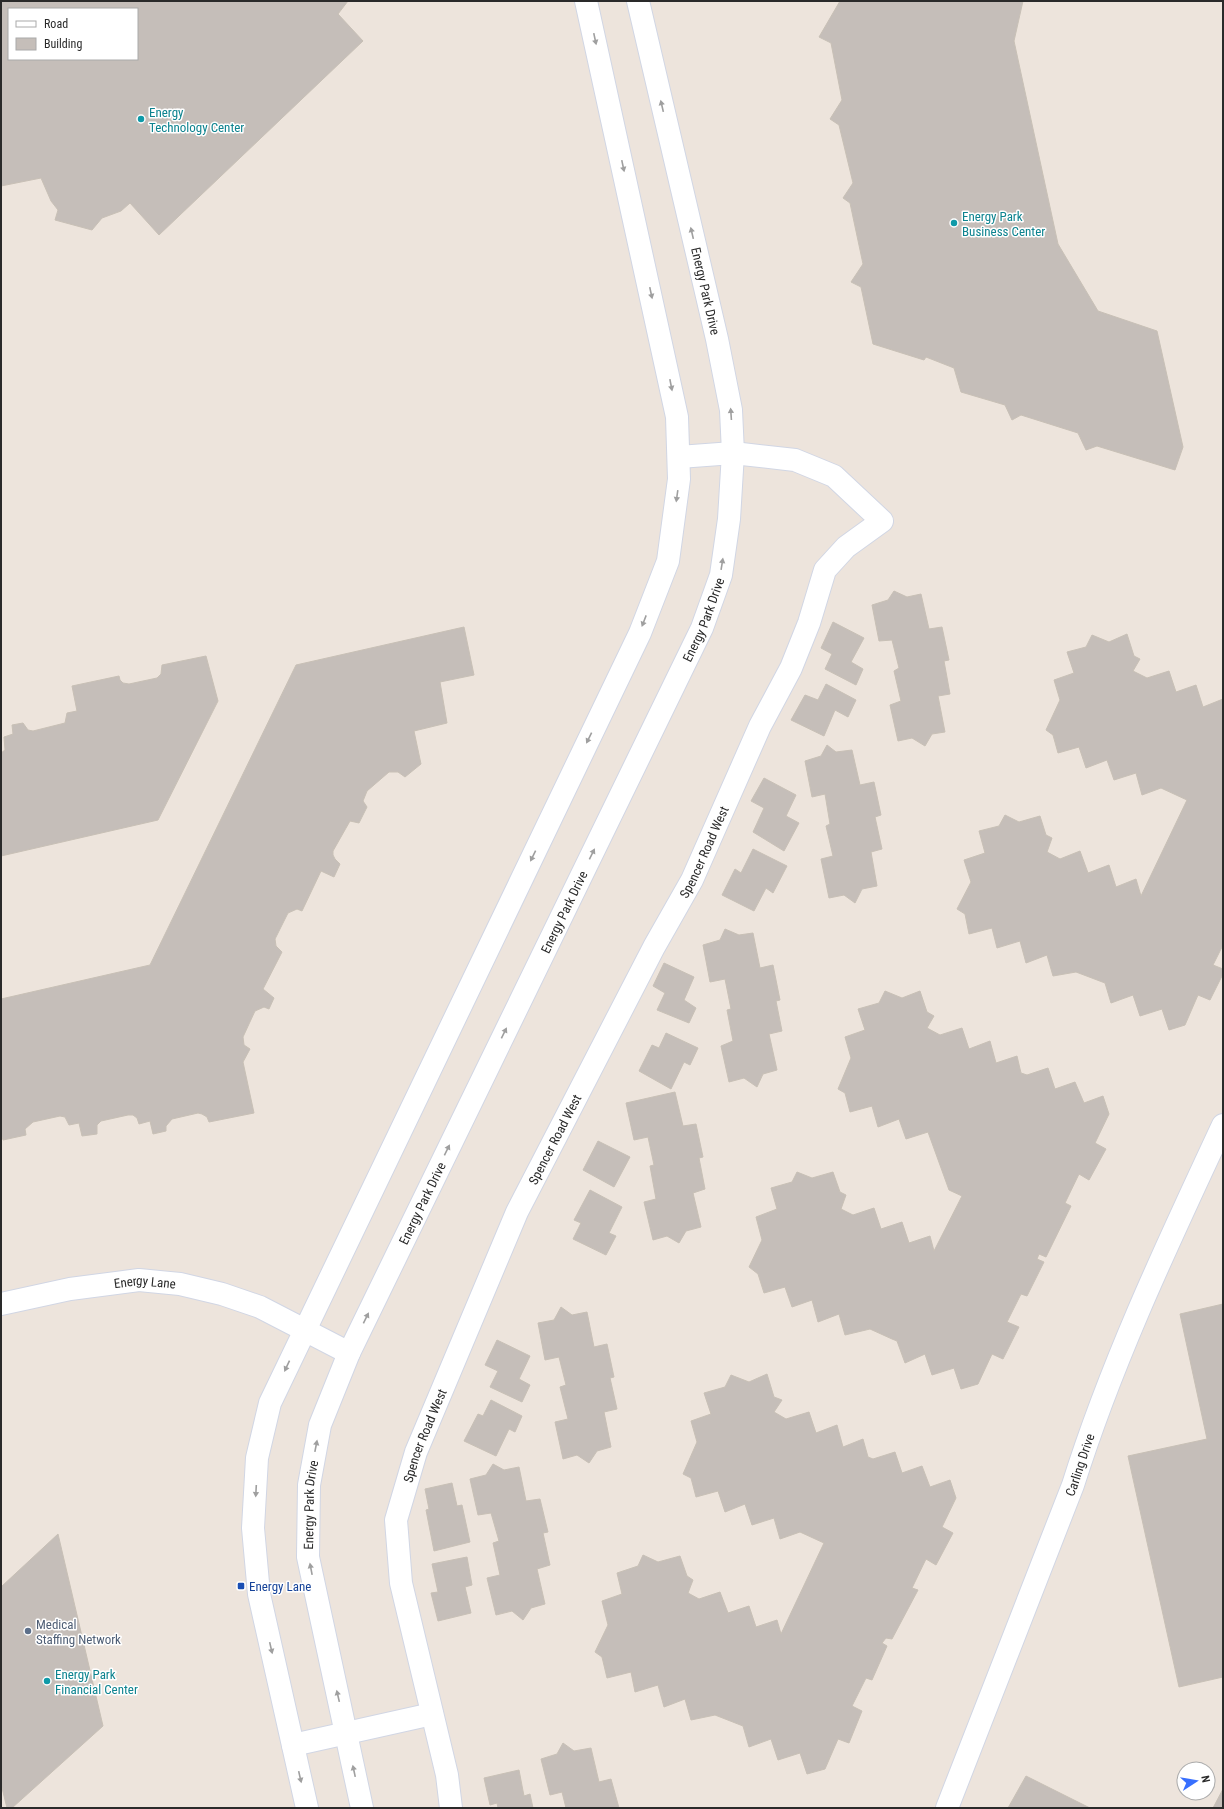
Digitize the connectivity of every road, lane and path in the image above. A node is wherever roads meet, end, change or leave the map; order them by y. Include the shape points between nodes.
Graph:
1 (586, 1) edge
2 (638, 1) edge
3 (733, 453) junction
4 (679, 457) junction
5 (1223, 1125) edge
6 (1, 1304) edge
7 (303, 1330) junction
8 (349, 1353) junction
9 (432, 1714) junction
10 (346, 1734) junction
11 (293, 1745) junction
12 (307, 1808) edge
13 (362, 1808) edge
14 (451, 1808) edge
15 (947, 1808) edge

1 -> 4 street via 673,395
3 -> 2 street, Energy Park Drive via 731,410 717,339
3 - 4 street
8 -> 3 street, Energy Park Drive via 702,628 721,575 729,519
3 - 9 street, Spencer Road West via 795,460 834,476 882,521 846,547 825,570 790,668 760,726 692,880 654,947 517,1212 416,1452 396,1520 400,1583
4 -> 7 street via 679,479 668,562 640,633
5 - 15 street, Carling Drive via 1131,1325 1089,1433 1073,1485
6 - 7 street, Energy Lane via 70,1289 139,1280 180,1284 222,1294 260,1307
7 - 8 street, Energy Lane
7 -> 11 street via 270,1403 257,1458 253,1528 259,1594
10 -> 8 street, Energy Park Drive via 308,1557 309,1484 320,1425
9 - 10 street
9 - 14 street, Spencer Road West via 447,1775
10 - 11 street
13 -> 10 street, Energy Park Drive
11 -> 12 street

